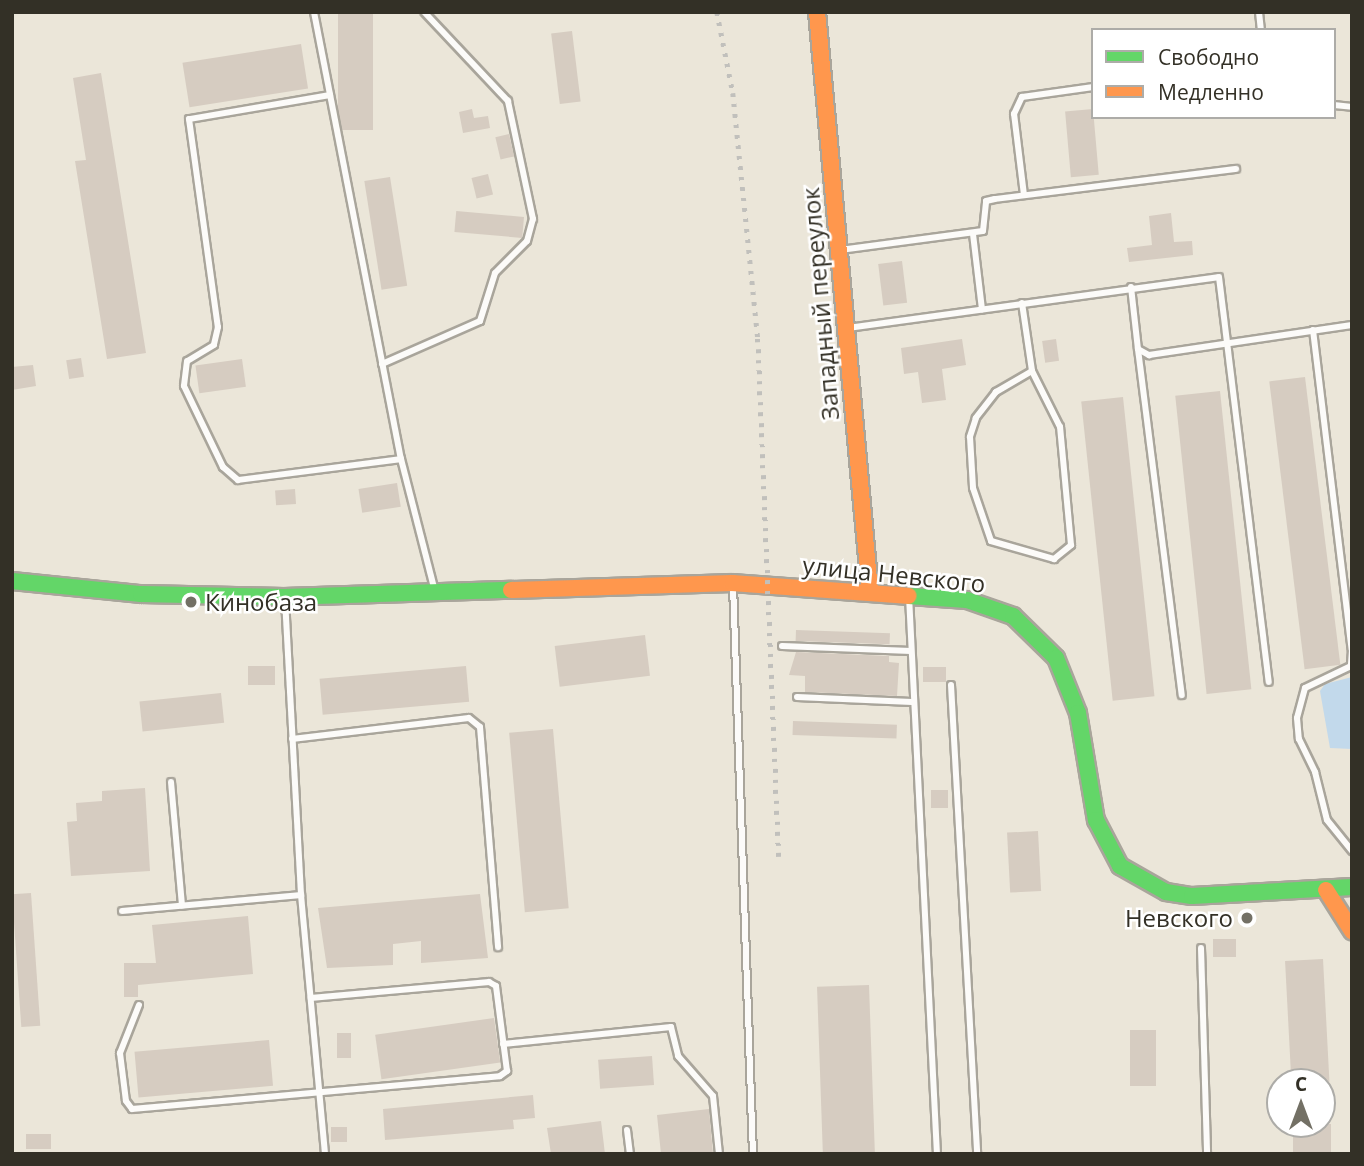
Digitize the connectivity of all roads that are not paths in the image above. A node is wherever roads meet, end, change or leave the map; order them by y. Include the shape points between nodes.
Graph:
1 (314, 12) edge
2 (424, 12) edge
3 (817, 12) edge
4 (1091, 87) edge
5 (330, 95) junction
6 (1236, 169) dead end
7 (1024, 195) junction
8 (973, 234) junction
9 (838, 250) junction
10 (1131, 287) junction
11 (1022, 303) junction
12 (982, 309) junction
13 (1352, 325) edge
14 (845, 328) junction
15 (1313, 330) junction
16 (1229, 342) junction
17 (1138, 349) junction
18 (382, 364) junction
19 (1032, 371) junction
20 (401, 460) junction
21 (12, 581) edge
22 (733, 583) junction
23 (870, 591) junction
24 (436, 593) junction
25 (909, 594) junction
26 (284, 597) junction
27 (782, 646) dead end
28 (1352, 650) edge
29 (911, 651) junction
30 (1269, 682) dead end
31 (951, 685) dead end
32 (1182, 695) dead end
33 (797, 697) dead end
34 (912, 702) junction
35 (292, 739) junction
36 (171, 782) dead end
37 (1352, 851) edge
38 (1352, 887) edge
39 (1326, 890) junction
40 (301, 895) junction
41 (182, 906) junction
42 (122, 911) dead end
43 (1352, 931) edge
44 (498, 947) dead end
45 (1201, 948) dead end
46 (311, 998) junction
47 (139, 1006) dead end
48 (503, 1044) junction
49 (319, 1094) junction
50 (627, 1130) dead end
51 (325, 1154) edge
52 (630, 1154) edge
53 (719, 1154) edge
54 (753, 1154) edge
55 (937, 1154) edge
56 (977, 1154) edge
57 (1207, 1154) edge

1 - 5 lane
2 - 18 lane via 508,101 533,219 527,241 495,274 480,321
3 - 9 main road, Западный переулок
4 - 7 lane via 1022,97 1014,114
5 - 18 lane
5 - 20 lane via 189,119 219,327 214,345 187,361 184,386 223,467 238,480
6 - 7 lane
7 - 8 lane via 986,201 986,223
8 - 9 lane
8 - 12 lane
9 - 14 main road, Западный переулок
10 - 11 lane
10 - 16 lane via 1219,277
10 - 17 lane
11 - 12 lane
11 - 19 lane
12 - 14 lane
13 - 15 lane
14 - 23 main road, Западный переулок
15 - 16 lane
15 - 28 lane
16 - 17 lane via 1149,355
16 - 30 lane
17 - 32 lane
18 - 20 lane
19 - 19 lane via 996,392 976,418 970,437 973,488 990,541 1054,559 1071,545 1060,427
20 - 24 lane
21 - 26 main road, улица Невского via 141,594
22 - 23 main road, улица Невского
22 - 24 main road, улица Невского
22 - 54 lane
23 - 25 main road, улица Невского
24 - 26 main road, улица Невского
25 - 29 lane
25 - 39 main road, улица Невского via 994,608 1013,616 1047,645 1072,693 1096,820 1120,866 1166,892 1192,896
26 - 35 lane
27 - 29 lane
28 - 37 lane via 1351,666 1305,688 1297,718 1299,739 1315,772 1327,820 1336,838
29 - 34 lane
31 - 56 lane
33 - 34 lane
34 - 55 lane
35 - 40 lane
35 - 44 lane via 469,718 480,727
36 - 41 lane
38 - 39 main road, улица Невского
39 - 43 main road
40 - 41 lane
40 - 46 lane
41 - 42 lane
45 - 57 lane
46 - 48 lane via 489,982 496,986
46 - 49 lane
47 - 49 lane via 120,1053 126,1101 132,1110
48 - 49 lane via 507,1071 500,1076
48 - 53 lane via 671,1027 678,1056 713,1096
49 - 51 lane
50 - 52 lane

